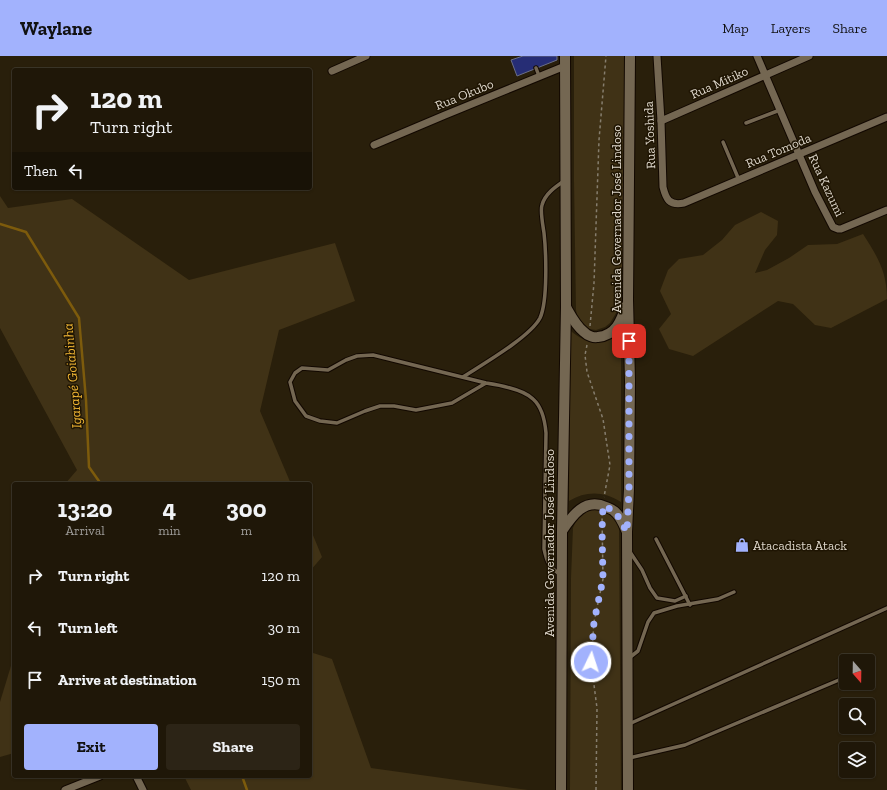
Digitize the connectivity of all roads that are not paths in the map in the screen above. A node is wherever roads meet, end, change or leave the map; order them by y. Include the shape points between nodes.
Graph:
1 (366, 56) edge
2 (630, 56) edge
3 (657, 56) edge
4 (757, 56) edge
5 (809, 56) edge
6 (565, 61) edge
7 (536, 68) dead end
8 (332, 71) dead end
9 (539, 76) junction
10 (765, 76) junction
11 (780, 110) junction
12 (887, 117) edge
13 (661, 121) junction
14 (746, 123) dead end
15 (723, 142) dead end
16 (374, 145) dead end
17 (799, 154) junction
18 (739, 180) junction
19 (565, 181) junction
20 (678, 204) joint
21 (887, 210) edge
22 (628, 300) junction
23 (566, 307) junction
24 (463, 377) junction
25 (486, 383) junction
26 (562, 531) junction
27 (627, 532) junction
28 (656, 539) dead end
29 (628, 549) junction
30 (562, 576) junction
31 (734, 592) dead end
32 (686, 596) junction
33 (690, 605) junction
34 (887, 608) edge
35 (628, 659) junction
36 (839, 680) edge
37 (628, 725) junction
38 (628, 758) junction
39 (95, 778) edge
40 (137, 778) edge
41 (65, 790) edge
42 (143, 790) edge
43 (561, 790) edge
44 (628, 790) edge

1 - 8 street
2 - 22 main road, Avenida Governador José Lindoso
3 - 13 street, Rua Yoshida
4 - 10 street, Rua Kazumi
5 - 10 street, Rua Mitiko
6 - 9 street, Rua Okubo
6 - 19 main road, Avenida Governador José Lindoso
7 - 9 lane
9 - 16 street, Rua Okubo
10 - 11 street, Rua Kazumi
10 - 13 street, Rua Mitiko
11 - 14 lane
11 - 17 street, Rua Kazumi
12 - 17 street, Rua Tomoda
13 - 20 street, Rua Yoshida via 663,187 668,200
15 - 18 lane
17 - 18 street, Rua Tomoda
17 - 21 street, Rua Kazumi via 833,227 842,229
18 - 20 street, Rua Tomoda
19 - 23 main road, Avenida Governador José Lindoso
19 - 24 lane via 547,195 541,206 546,250 544,300 540,317 522,337
22 - 23 main road via 622,319 615,330 605,336 585,334
22 - 27 main road, Avenida Governador José Lindoso via 630,389
23 - 26 main road, Avenida Governador José Lindoso
24 - 25 lane
24 - 25 lane via 373,355 357,356 328,370 302,368 295,373 290,382 295,401 306,416 320,422 337,423 380,406 416,410 452,404
25 - 30 lane via 515,389 533,398 544,419 544,549 551,569
26 - 27 main road via 581,508 593,504 615,511
26 - 30 main road, Avenida Governador José Lindoso
27 - 29 main road, Avenida Governador José Lindoso
28 - 32 lane
29 - 32 lane via 657,598 675,600
29 - 35 main road, Avenida Governador José Lindoso
30 - 43 main road, Avenida Governador José Lindoso
31 - 33 lane via 718,599
32 - 33 lane
33 - 35 lane via 654,613 648,622 638,651
34 - 37 lane
35 - 37 main road, Avenida Governador José Lindoso
36 - 38 lane via 685,745
37 - 38 main road, Avenida Governador José Lindoso
38 - 44 main road, Avenida Governador José Lindoso
39 - 41 street
40 - 42 street

